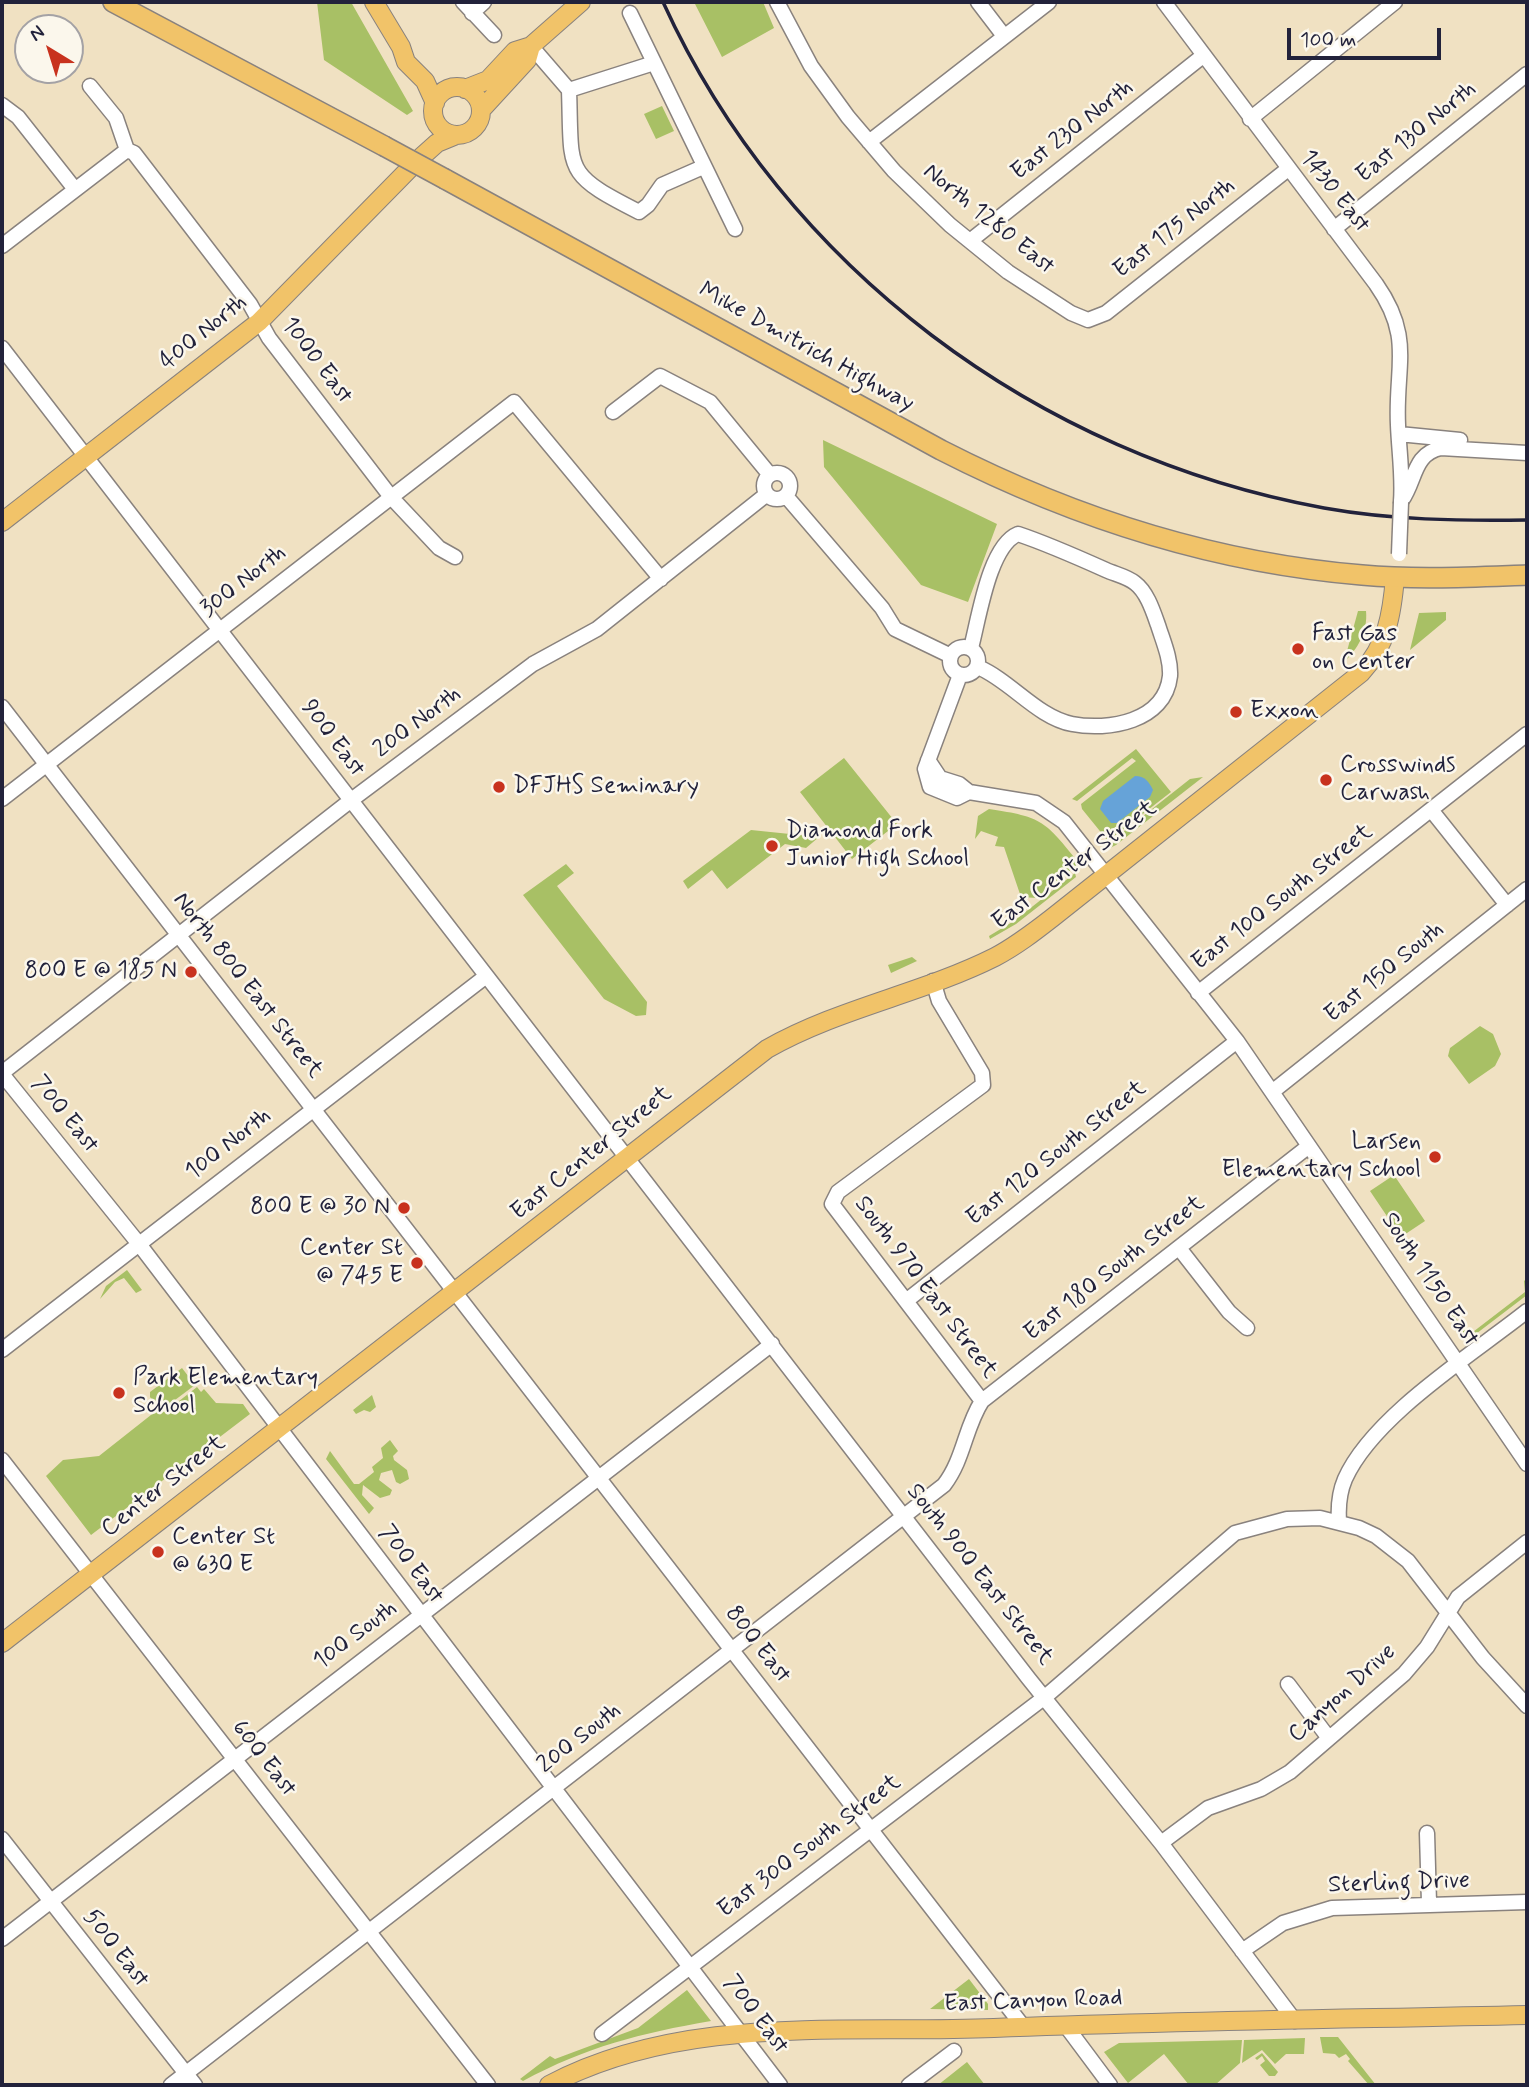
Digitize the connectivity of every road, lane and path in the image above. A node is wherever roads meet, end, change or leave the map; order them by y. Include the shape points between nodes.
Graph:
1 (113, 2) edge
2 (374, 2) edge
3 (484, 2) edge
4 (581, 2) edge
5 (777, 2) edge
6 (978, 2) edge
7 (1049, 2) edge
8 (1164, 2) edge
9 (1395, 2) edge
10 (468, 8) edge
11 (630, 13) dead end
12 (494, 35) dead end
13 (1004, 36) junction
14 (531, 46) junction
15 (401, 47) junction
16 (1204, 55) junction
17 (654, 63) junction
18 (1527, 74) edge
19 (90, 86) dead end
20 (460, 88) junction
21 (569, 90) junction
22 (2, 104) edge
23 (482, 109) junction
24 (434, 111) junction
25 (1250, 119) junction
26 (454, 136) junction
27 (869, 142) junction
28 (127, 150) junction
29 (418, 160) junction
30 (702, 167) junction
31 (1288, 169) junction
32 (74, 188) junction
33 (735, 229) dead end
34 (1335, 229) junction
35 (971, 242) junction
36 (2, 246) edge
37 (1088, 320) joint
38 (259, 322) junction
39 (2, 348) edge
40 (613, 412) dead end
41 (1399, 434) junction
42 (1527, 447) edge
43 (1527, 453) edge
44 (86, 458) junction
45 (769, 475) junction
46 (1408, 485) junction
47 (767, 494) junction
48 (786, 496) junction
49 (391, 497) junction
50 (2, 523) edge
51 (455, 557) dead end
52 (1527, 575) edge
53 (1395, 577) junction
54 (661, 579) junction
55 (220, 630) junction
56 (971, 648) junction
57 (951, 656) junction
58 (978, 667) junction
59 (960, 675) junction
60 (2, 707) edge
61 (1527, 734) edge
62 (47, 765) junction
63 (2, 799) edge
64 (350, 801) junction
65 (1432, 811) junction
66 (1105, 875) junction
67 (1527, 890) edge
68 (1507, 905) junction
69 (179, 936) junction
70 (485, 977) junction
71 (933, 981) junction
72 (1198, 993) junction
73 (1237, 1041) junction
74 (2, 1074) edge
75 (1272, 1092) junction
76 (313, 1110) junction
77 (1309, 1146) junction
78 (626, 1157) junction
79 (139, 1244) junction
80 (1179, 1248) junction
81 (456, 1293) junction
82 (906, 1301) junction
83 (1527, 1311) edge
84 (1247, 1328) dead end
85 (772, 1344) junction
86 (2, 1350) edge
87 (1460, 1364) junction
88 (982, 1401) junction
89 (278, 1430) junction
90 (2, 1460) edge
91 (1527, 1464) edge
92 (599, 1478) junction
93 (904, 1516) junction
94 (1339, 1521) junction
95 (1527, 1542) edge
96 (91, 1574) junction
97 (1446, 1613) junction
98 (420, 1616) junction
99 (2, 1643) edge
100 (732, 1650) junction
101 (1287, 1684) dead end
102 (1045, 1697) junction
103 (1527, 1706) edge
104 (1328, 1737) junction
105 (233, 1758) junction
106 (553, 1789) junction
107 (871, 1830) junction
108 (1427, 1833) dead end
109 (2, 1839) edge
110 (1161, 1843) junction
111 (50, 1902) junction
112 (1527, 1902) edge
113 (1429, 1903) junction
114 (368, 1932) junction
115 (2, 1939) edge
116 (1242, 1951) junction
117 (690, 1966) junction
118 (1527, 2015) edge
119 (1295, 2021) junction
120 (1022, 2025) junction
121 (1066, 2026) junction
122 (602, 2034) dead end
123 (739, 2035) junction
124 (954, 2051) dead end
125 (190, 2079) edge
126 (171, 2085) edge
127 (488, 2085) edge
128 (549, 2085) edge
129 (780, 2085) edge
130 (909, 2085) edge
131 (1110, 2085) edge

1 - 53 highway, Mike Dmitrich Highway, bridge via 933,446 1043,497 1206,550 1312,569
2 - 15 main road
3 - 10 street
4 - 14 main road
5 - 27 street, North 1280 East via 811,66
6 - 13 street
7 - 13 street
8 - 16 street, 1430 East
9 - 25 street
10 - 12 street
11 - 17 street
13 - 27 street
14 - 20 main road via 515,51 488,80
14 - 21 street
14 - 23 main road via 527,60
15 - 20 main road
15 - 24 main road via 406,62 427,85
16 - 25 street, 1430 East
16 - 35 street, East 230 North
17 - 21 street
17 - 30 street
18 - 34 street, East 130 North
19 - 28 street via 116,118
20 - 23 main road via 476,98
20 - 24 main road via 442,93
21 - 30 street via 571,158 578,175 606,195 639,212 662,185
22 - 32 street via 18,117
23 - 26 main road via 477,126
24 - 26 main road via 441,128
24 - 29 main road
25 - 31 street, 1430 East
26 - 29 main road
27 - 35 street, North 1280 East
28 - 32 street
28 - 38 street, 1000 East via 134,153 250,304
29 - 38 main road, 400 North
30 - 33 street
31 - 34 street, 1430 East
31 - 37 street, East 175 North via 1106,313
32 - 36 street
34 - 41 street, 1430 East via 1395,314 1401,351
35 - 37 street, North 1280 East via 1039,293
38 - 44 main road, 400 North
38 - 49 street, 1000 East
39 - 44 street, 900 East
40 - 45 street via 660,376 710,402
41 - 42 street
41 - 46 street, East Center Street
43 - 46 street via 1436,449 1418,461
44 - 50 main road, 400 North
44 - 55 street, 900 East
45 - 47 street via 764,486
45 - 48 street via 778,473 789,479
46 - 53 street, East Center Street, bridge via 1401,502
47 - 48 street via 779,499
47 - 54 street, 200 North
48 - 57 street via 895,629
49 - 51 street, 1000 East via 439,548
49 - 54 street, 300 North via 514,402
49 - 55 street, 300 North
52 - 53 highway, Mike Dmitrich Highway
53 - 66 main road, East Center Street via 1385,638 1373,661
54 - 64 street, 200 North via 597,629 533,664
55 - 62 street, 300 North
55 - 64 street, 900 East
56 - 57 street via 961,647
56 - 58 street via 978,655
56 - 58 street via 997,553 1008,538 1018,534 1136,583 1152,609 1168,656 1168,687 1146,713 1126,724 1102,728 1052,718 997,675
57 - 59 street via 952,669
58 - 59 street via 969,675
59 - 66 street, South 1150 East via 928,760 940,778 969,792 1045,807 1064,822
60 - 62 street, North 800 East Street
61 - 65 street, East 100 South Street
62 - 63 street, 300 North
62 - 69 street, North 800 East Street
64 - 69 street, 200 North
64 - 70 street, 900 East
65 - 68 street
65 - 72 street, East 100 South Street
66 - 71 main road, East Center Street via 1009,948
66 - 72 street, South 1150 East
67 - 68 street, East 150 South
68 - 75 street, East 150 South
69 - 74 street, 200 North
69 - 76 street, North 800 East Street
70 - 76 street, 100 North
70 - 78 street, 900 East
71 - 78 main road, East Center Street via 812,1026 767,1049
71 - 82 street, South 970 East Street via 939,1001 985,1081 838,1192 832,1203
72 - 73 street, South 1150 East
73 - 75 street, South 1150 East
73 - 82 street, East 120 South Street
74 - 79 street, 700 East
75 - 77 street, South 1150 East
76 - 79 street, 100 North
76 - 81 street, North 800 East Street
77 - 80 street, East 180 South Street
77 - 87 street, South 1150 East
78 - 81 main road, East Center Street
78 - 85 street, South 900 East Street
79 - 86 street, 100 North
79 - 89 street, 700 East
80 - 84 street
80 - 88 street, East 180 South Street
81 - 89 main road, Center Street
81 - 92 street, 800 East
82 - 88 street, South 970 East Street
83 - 87 street
85 - 92 street, 100 South
85 - 93 street, South 900 East Street
87 - 91 street, South 1150 East
87 - 94 street via 1366,1446 1343,1484
88 - 93 street, 200 South via 949,1478
89 - 96 main road, Center Street
89 - 98 street, 700 East
90 - 96 street, 600 East
92 - 98 street, 100 South
92 - 100 street, 800 East
93 - 100 street, 200 South
93 - 102 street, South 900 East Street
94 - 97 street, East 300 South Street via 1376,1536 1401,1554
94 - 102 street, East 300 South Street via 1287,1519 1235,1534
95 - 97 street, Canyon Drive via 1458,1597
96 - 99 main road, Center Street
96 - 105 street, 600 East
97 - 103 street, East 300 South Street
97 - 104 street, Canyon Drive via 1427,1647 1404,1674
98 - 105 street, 100 South
98 - 106 street, 700 East
100 - 106 street, 200 South
100 - 107 street, 800 East
101 - 104 street
102 - 107 street, East 300 South Street
102 - 110 street, South 900 East Street
104 - 110 street, Canyon Drive via 1270,1785 1208,1808
105 - 111 street, 100 South
105 - 114 street, 600 East
106 - 114 street, 200 South
106 - 117 street, 700 East
107 - 117 street, East 300 South Street
107 - 120 street, 800 East
108 - 113 street
109 - 111 street, 500 East
110 - 116 street, South 900 East Street
111 - 115 street, 100 South
111 - 125 street, 500 East
112 - 113 street, Sterling Drive
113 - 116 street, Sterling Drive via 1312,1911 1274,1928
114 - 125 street, 200 South
114 - 127 street, 600 East
116 - 119 street, South 900 East Street
117 - 122 street, East 300 South Street
117 - 123 street, 700 East
118 - 119 main road, East Canyon Road
119 - 121 main road, East Canyon Road
120 - 121 main road, East Canyon Road
120 - 123 main road, East Canyon Road
121 - 131 street
123 - 128 main road, East Canyon Road via 640,2049
123 - 129 street, 700 East
124 - 130 street
125 - 126 street, 200 South

